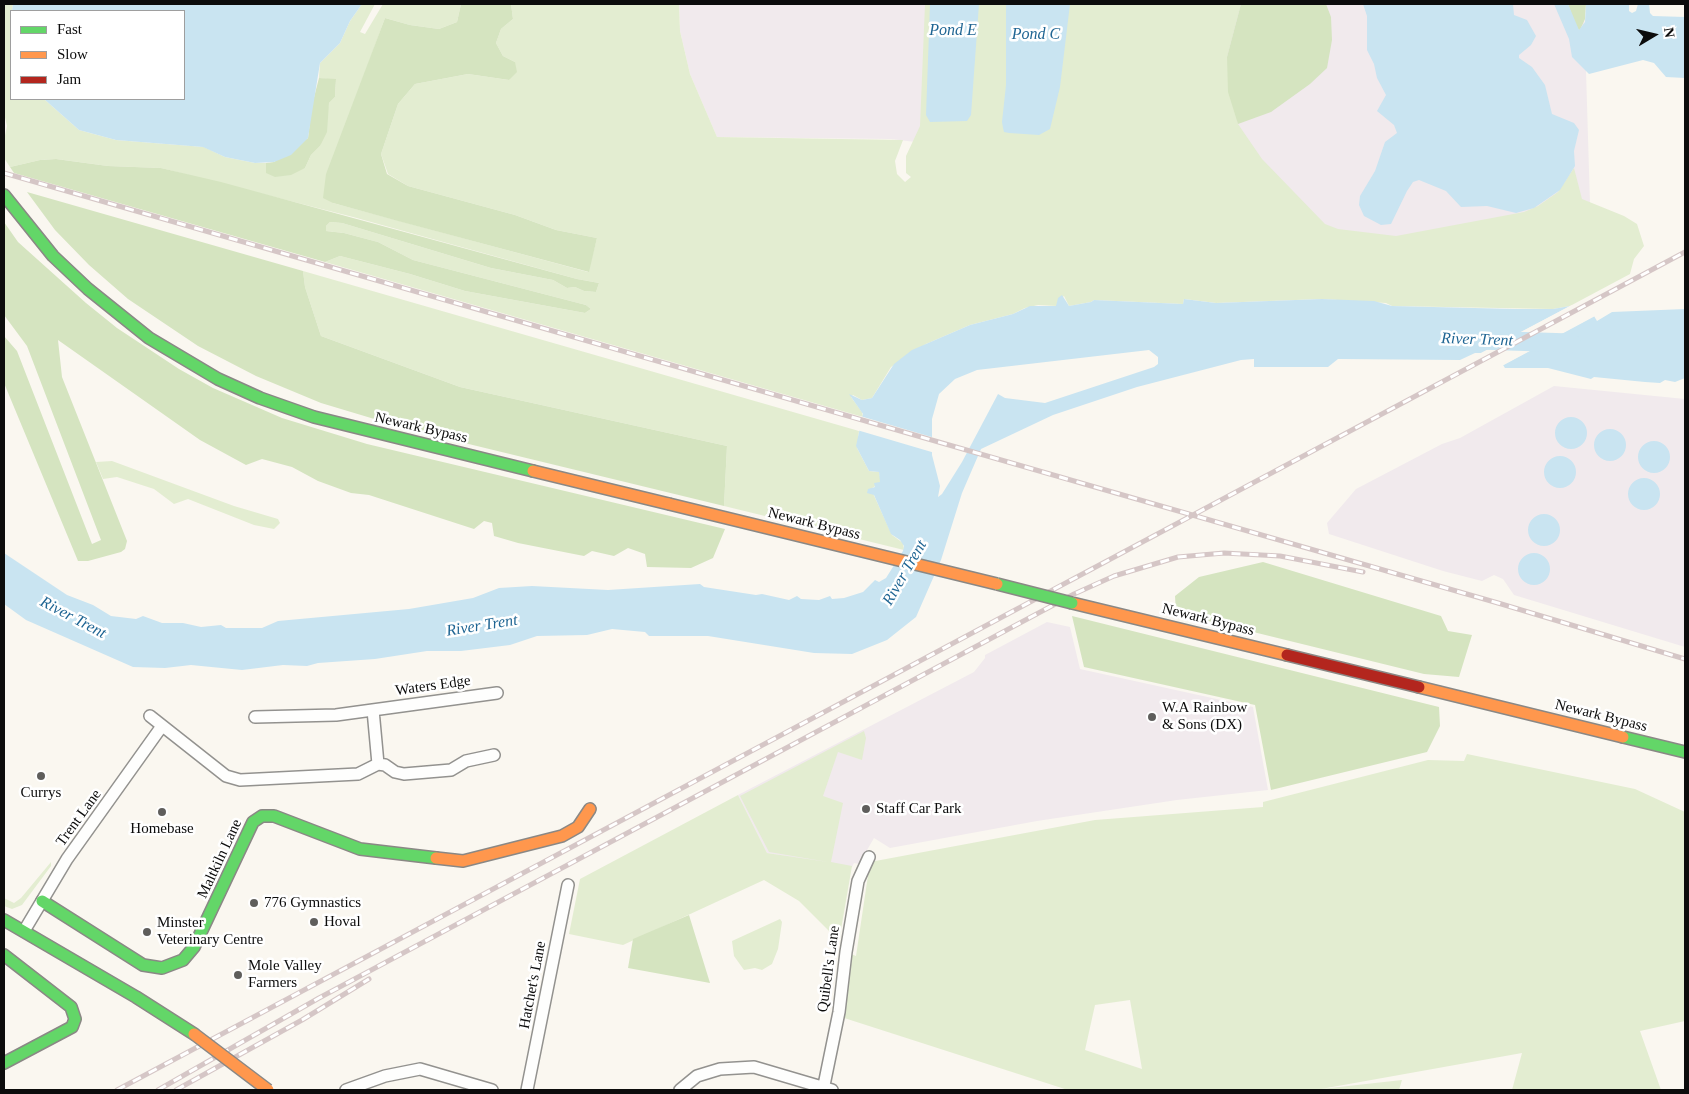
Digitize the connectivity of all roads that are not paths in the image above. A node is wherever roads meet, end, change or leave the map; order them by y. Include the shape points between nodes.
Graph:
1 (7, 199) edge
2 (497, 693) dead end
3 (373, 710) junction
4 (150, 716) dead end
5 (256, 717) dead end
6 (162, 726) junction
7 (1685, 752) edge
8 (494, 755) dead end
9 (378, 764) junction
10 (590, 809) dead end
11 (869, 857) dead end
12 (568, 885) dead end
13 (42, 901) junction
14 (4, 920) edge
15 (24, 931) junction
16 (4, 955) edge
17 (4, 1063) edge
18 (826, 1089) edge
19 (268, 1090) edge
20 (346, 1090) edge
21 (492, 1090) edge
22 (527, 1090) edge
23 (680, 1090) edge

1 - 7 main road, Newark Bypass, bridge via 52,256 121,317 184,359 260,398 314,417
2 - 3 street, Waters Edge
3 - 5 street, Waters Edge via 336,715
3 - 9 street
4 - 6 street
6 - 9 street via 226,776 240,780 358,774
6 - 13 street, Trent Lane via 67,859
8 - 9 street via 466,761 451,770 413,774 395,772
10 - 13 main road, Maltkiln Lane via 578,827 562,836 463,861 360,849 274,816 262,816 253,822 194,947 183,960 162,968 143,965
11 - 18 street, Quibell's Lane via 858,882
12 - 22 street, Hatchet's Lane
13 - 15 street, Trent Lane
14 - 15 main road
15 - 19 main road, bridge via 194,1034
16 - 17 main road via 71,1007 75,1019 72,1027
18 - 23 street via 754,1067 697,1076
20 - 21 street via 385,1076 420,1069

